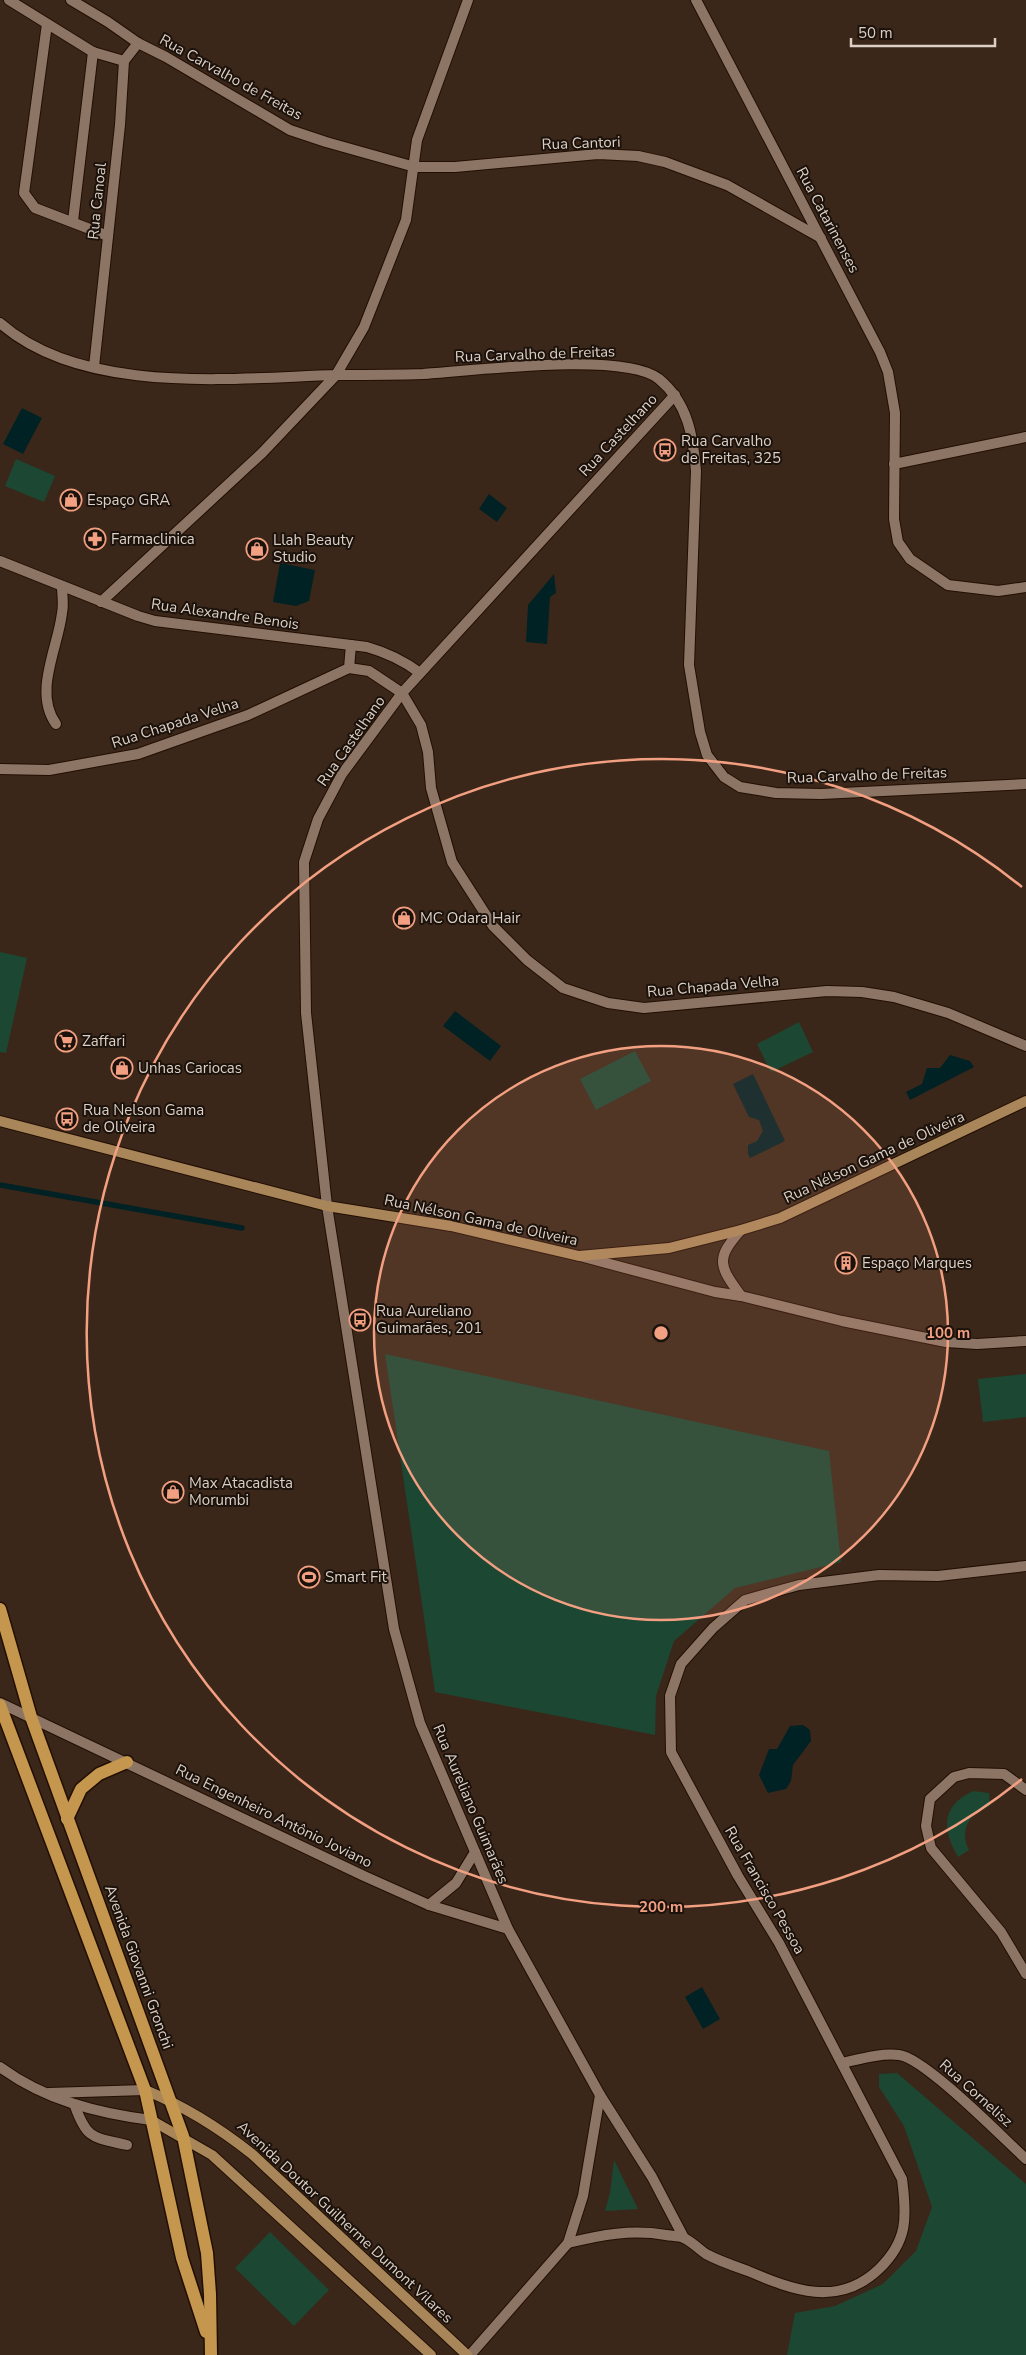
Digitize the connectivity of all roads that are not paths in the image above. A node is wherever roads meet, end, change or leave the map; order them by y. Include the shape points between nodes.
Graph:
1 (9, 0) edge
2 (71, 0) edge
3 (468, 0) edge
4 (696, 0) edge
5 (47, 24) junction
6 (138, 43) junction
7 (93, 52) junction
8 (124, 61) junction
9 (415, 167) junction
10 (73, 221) junction
11 (108, 236) junction
12 (821, 238) junction
13 (0, 323) edge
14 (94, 367) junction
15 (336, 375) junction
16 (675, 395) junction
17 (1026, 437) edge
18 (894, 464) junction
19 (0, 561) edge
20 (62, 586) junction
21 (1026, 587) edge
22 (101, 602) junction
23 (351, 645) junction
24 (349, 668) junction
25 (420, 674) junction
26 (402, 693) junction
27 (56, 724) dead end
28 (0, 768) edge
29 (1026, 784) edge
30 (1026, 1046) edge
31 (1026, 1101) edge
32 (0, 1121) edge
33 (327, 1206) junction
34 (741, 1230) junction
35 (579, 1256) junction
36 (741, 1296) junction
37 (1026, 1342) edge
38 (1026, 1566) edge
39 (0, 1610) edge
40 (0, 1704) edge
41 (31, 1717) junction
42 (127, 1762) junction
43 (1026, 1790) edge
44 (67, 1819) junction
45 (475, 1852) junction
46 (429, 1905) junction
47 (508, 1929) junction
48 (1026, 1974) edge
49 (842, 2064) junction
50 (0, 2067) edge
51 (145, 2090) junction
52 (46, 2093) junction
53 (600, 2095) junction
54 (172, 2101) junction
55 (75, 2106) junction
56 (151, 2120) junction
57 (183, 2136) junction
58 (127, 2145) dead end
59 (1026, 2160) edge
60 (684, 2238) junction
61 (568, 2243) junction
62 (210, 2350) edge
63 (431, 2355) edge
64 (469, 2355) edge

1 - 5 street
2 - 6 street, Rua Carvalho de Freitas
3 - 9 street via 420,130
4 - 12 street, Rua Catarinenses
5 - 7 street
5 - 10 street via 24,193 36,208
6 - 8 street
6 - 9 street, Rua Carvalho de Freitas via 290,130
7 - 8 street
7 - 10 street
8 - 11 street, Rua Canoal
9 - 12 street, Rua Cantori via 455,167 598,154 638,156 665,162 726,185
9 - 15 street via 406,220 364,327
10 - 11 street
11 - 14 street, Rua Canoal
12 - 18 street, Rua Catarinenses via 888,372 896,425
13 - 14 street, Rua Carvalho de Freitas via 36,348
14 - 15 street, Rua Carvalho de Freitas via 158,378 200,380
15 - 16 street, Rua Carvalho de Freitas via 610,365 638,368 658,378
15 - 22 street via 262,454
16 - 25 street, Rua Castelhano
16 - 29 street, Rua Carvalho de Freitas via 688,417 696,471 689,665 707,755 724,777 740,787 776,793 821,794
17 - 18 street
18 - 21 street, Rua Catarinenses via 894,519 898,542 910,559 948,585 998,591
19 - 20 street, Rua Alexandre Benois
20 - 22 street, Rua Alexandre Benois
20 - 27 street via 63,612 46,691 48,713
22 - 23 street, Rua Alexandre Benois via 155,621
23 - 24 street
23 - 25 street, Rua Alexandre Benois via 383,651 405,661
24 - 26 street, Rua Chapada Velha via 369,671
24 - 28 street, Rua Chapada Velha via 248,716 138,754 49,770
25 - 26 street, Rua Castelhano
26 - 30 street, Rua Chapada Velha via 421,725 428,752 431,788 452,862 493,926 527,960 563,988 608,1003 644,1008 827,991 862,992 894,997 948,1013
26 - 33 street, Rua Castelhano via 342,774 318,819 304,862 306,1013
31 - 34 main road, Rua Nélson Gama de Oliveira via 780,1218
32 - 33 main road, Rua Nélson Gama de Oliveira
33 - 35 main road, Rua Nélson Gama de Oliveira via 450,1226
33 - 45 street, Rua Aureliano Guimarães via 394,1629 420,1723
34 - 35 main road, Rua Nélson Gama de Oliveira via 669,1248
34 - 36 street via 723,1256 725,1274
35 - 36 street
36 - 37 street via 842,1322 946,1342
38 - 49 street, Rua Francisco Pessoa via 938,1576 870,1576 799,1585 744,1600 713,1628 678,1672 670,1696 671,1752 738,1876 780,1943
39 - 41 main road, Avenida Giovanni Gronchi
40 - 41 street, Rua Engenheiro Antônio Joviano
40 - 51 main road, Avenida Giovanni Gronchi
41 - 42 street, Rua Engenheiro Antônio Joviano
41 - 44 main road, Avenida Giovanni Gronchi
42 - 44 main road via 99,1774 81,1789
42 - 46 street, Rua Engenheiro Antônio Joviano
43 - 48 street via 1004,1774 969,1772 954,1777 930,1799 926,1826 932,1850 1001,1932
44 - 54 main road, Avenida Giovanni Gronchi
45 - 46 street via 456,1884
45 - 47 street, Rua Aureliano Guimarães
46 - 47 street, Rua Engenheiro Antônio Joviano
47 - 53 street, Rua Aureliano Guimarães
49 - 59 street, Rua Cornelisz via 873,2056 900,2055 930,2071
49 - 60 street, Rua Francisco Pessoa via 902,2179 905,2218 894,2255 873,2275 857,2284 838,2292 822,2293 776,2283 707,2254
50 - 52 street via 23,2083
51 - 52 street
51 - 54 main road, Avenida Doutor Guilherme Dumont Vilares
51 - 56 main road, Avenida Giovanni Gronchi
52 - 55 street
53 - 60 street, Rua Francisco Pessoa via 652,2177
53 - 61 street via 583,2196
54 - 57 main road, Avenida Giovanni Gronchi
54 - 64 main road, Avenida Doutor Guilherme Dumont Vilares via 221,2129 252,2154
55 - 56 street
55 - 58 street via 87,2132 97,2138
56 - 57 main road
56 - 62 main road, Avenida Giovanni Gronchi via 182,2258
57 - 62 main road, Avenida Giovanni Gronchi via 207,2253
57 - 63 main road via 212,2155
60 - 61 street, Rua Francisco Pessoa via 623,2232
61 - 64 street

